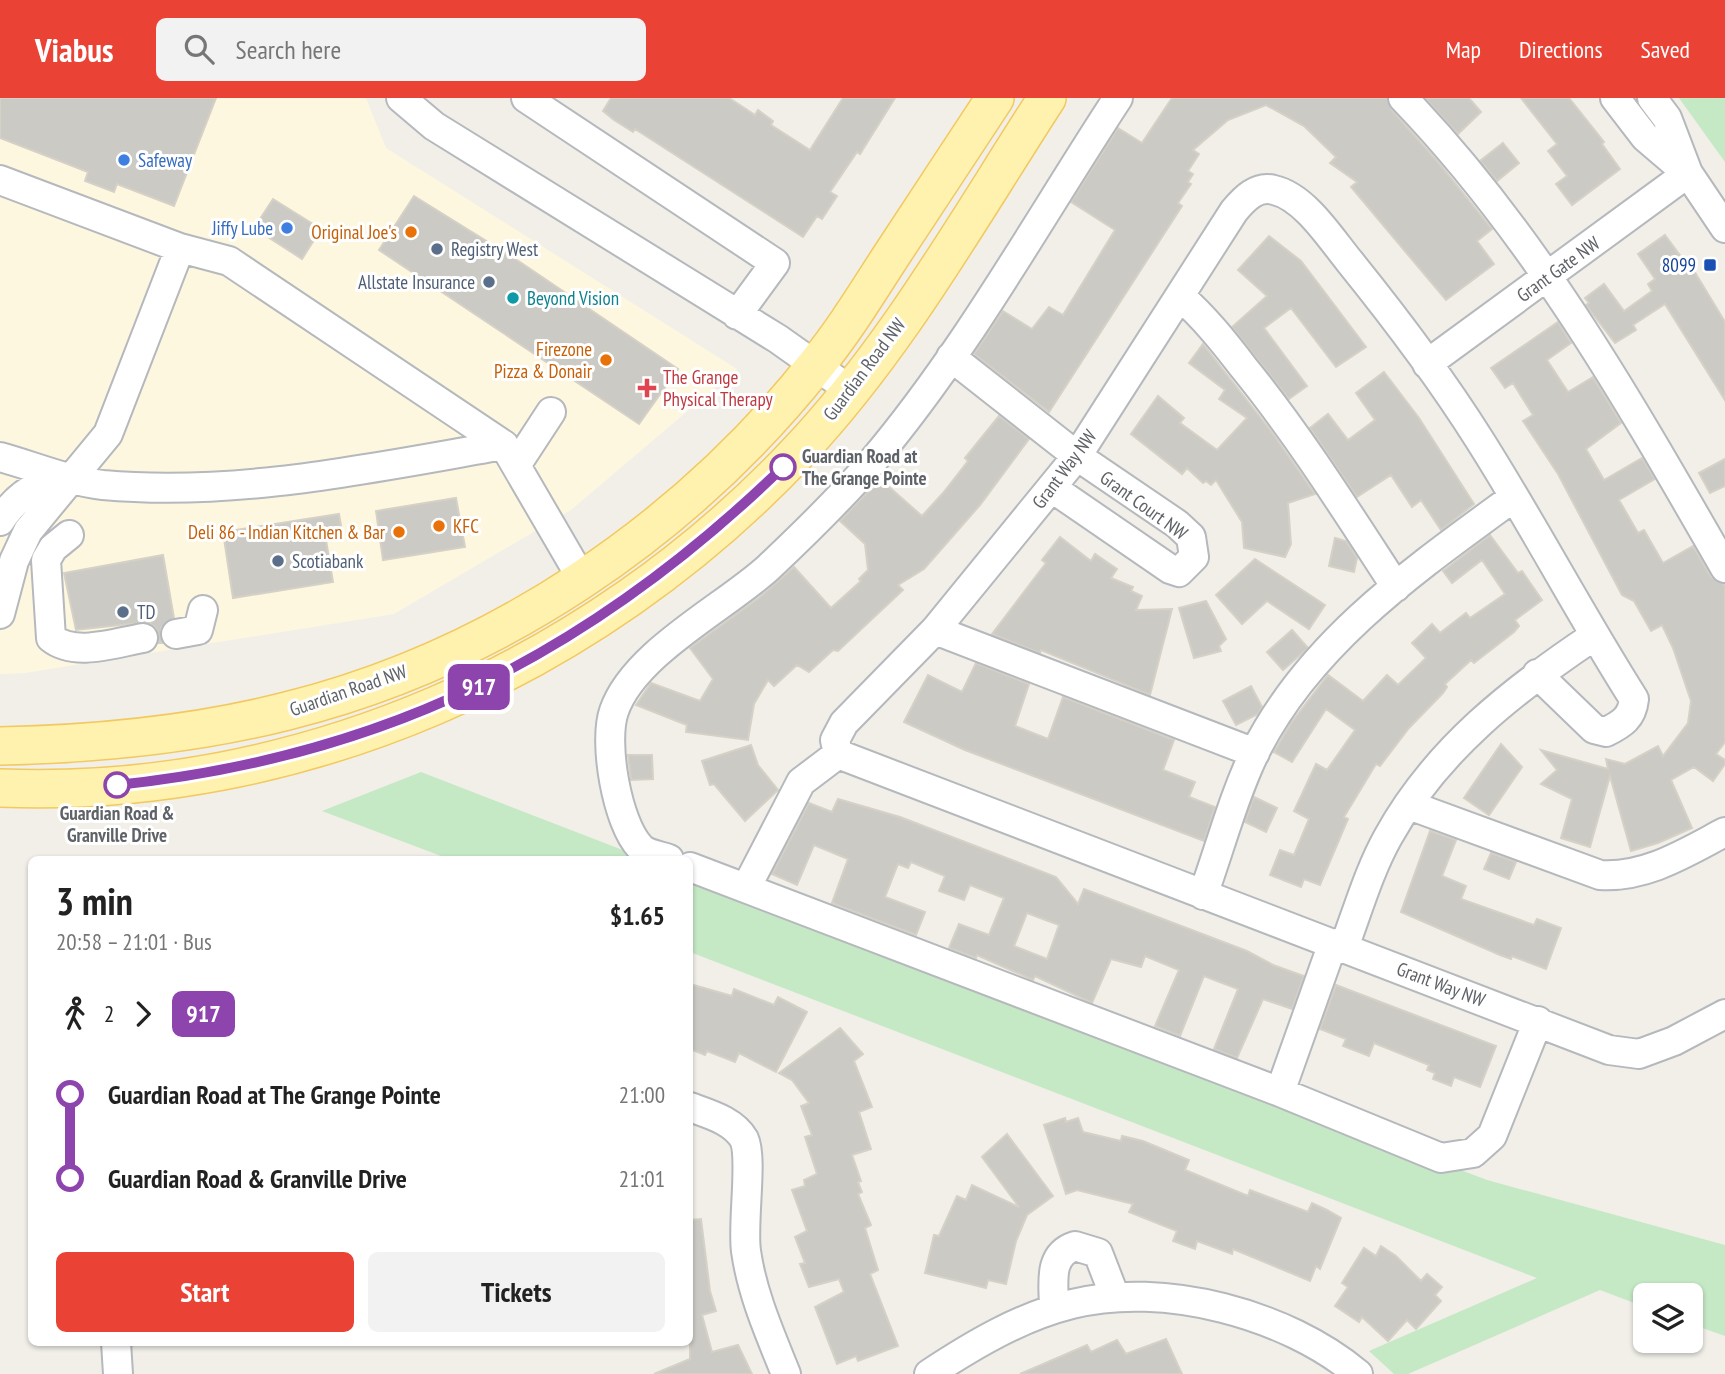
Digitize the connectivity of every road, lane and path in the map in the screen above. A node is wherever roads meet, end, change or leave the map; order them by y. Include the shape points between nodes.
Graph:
1 (401, 98) edge
2 (526, 98) edge
3 (995, 98) edge
4 (1047, 98) edge
5 (1118, 98) edge
6 (1404, 98) edge
7 (1615, 98) edge
8 (1651, 98) edge
9 (1688, 173) junction
10 (0, 180) edge
11 (1725, 228) edge
12 (180, 248) junction
13 (1547, 277) junction
14 (1180, 296) junction
15 (737, 314) junction
16 (951, 357) junction
17 (1427, 364) junction
18 (817, 365) junction
19 (850, 390) junction
20 (551, 412) dead end
21 (510, 454) junction
22 (1077, 456) junction
23 (0, 457) edge
24 (72, 478) junction
25 (1052, 488) junction
26 (1514, 497) junction
27 (0, 521) edge
28 (69, 535) dead end
29 (1725, 568) edge
30 (582, 579) junction
31 (1395, 587) junction
32 (203, 610) dead end
33 (0, 614) edge
34 (935, 629) junction
35 (176, 634) dead end
36 (1594, 636) junction
37 (143, 638) dead end
38 (1537, 674) junction
39 (0, 746) edge
40 (1255, 753) junction
41 (838, 754) junction
42 (0, 788) edge
43 (1409, 805) junction
44 (1725, 832) edge
45 (661, 856) edge
46 (693, 868) edge
47 (746, 888) junction
48 (1203, 895) junction
49 (1339, 945) junction
50 (1725, 1014) edge
51 (1538, 1021) junction
52 (1280, 1091) junction
53 (693, 1108) edge
54 (1115, 1297) junction
55 (1054, 1309) junction
56 (116, 1346) edge
57 (117, 1374) edge
58 (786, 1374) edge
59 (929, 1374) edge
60 (1358, 1374) edge

1 - 15 street via 434,126
2 - 15 street via 775,263
3 - 18 main road, Guardian Road NW
4 - 19 main road, Guardian Road NW via 903,319
5 - 16 street
6 - 13 street via 1464,167
7 - 9 street via 1645,137
8 - 9 street via 1667,118
9 - 11 street
9 - 13 street, Grant Gate NW
10 - 12 street
12 - 21 street via 229,261
12 - 24 street via 108,434
13 - 17 street, Grant Gate NW
13 - 29 street via 1627,398
14 - 17 street, Grant Way NW via 1244,200 1264,188 1273,189 1294,200 1323,230
14 - 22 street, Grant Way NW
14 - 31 street via 1270,399
15 - 18 street
16 - 22 street
16 - 45 street via 852,482 767,568 652,658 624,692 613,712 610,756 623,819 641,849
17 - 26 street, Grant Way NW
18 - 19 street
18 - 30 main road, Guardian Road NW via 705,485
19 - 42 main road, Guardian Road NW via 789,461 663,574 566,639 467,693 369,732 262,762 115,785
20 - 21 street
21 - 24 street via 281,483 101,485
21 - 30 street
22 - 25 street, Grant Way NW
22 - 25 street, Grant Court NW via 1191,537 1194,557 1188,566 1179,572 1170,569
23 - 24 street
24 - 27 street via 51,479 32,487
24 - 33 street via 28,531 14,561
25 - 34 street, Grant Way NW
26 - 31 street
26 - 36 street, Grant Way NW
28 - 37 street via 52,548 46,560 51,638 60,646 74,648
30 - 39 main road, Guardian Road NW via 518,620 438,658 370,686 289,711 132,739
31 - 40 street via 1323,655
32 - 35 street via 198,631
34 - 40 street
34 - 41 street, Grant Way NW via 844,723 835,740
36 - 38 street
36 - 38 street, Grant Way NW via 1634,699 1628,718 1606,732 1594,729
38 - 43 street via 1452,750
40 - 48 street
41 - 47 street via 801,782
41 - 48 street, Grant Way NW
43 - 44 street via 1600,875 1646,870
43 - 49 street via 1376,862
46 - 47 street
47 - 52 street
48 - 49 street, Grant Way NW
49 - 51 street, Grant Way NW
49 - 52 street
50 - 51 street, Grant Way NW via 1639,1054 1609,1050
51 - 52 street via 1492,1136 1473,1153 1441,1158
53 - 58 street via 732,1125 744,1140 749,1159 744,1208 747,1255 760,1308
54 - 55 street
54 - 55 street via 1098,1253 1075,1246 1060,1253 1056,1261
54 - 60 street via 1191,1302 1254,1317 1320,1347
55 - 59 street via 981,1341
56 - 57 street

